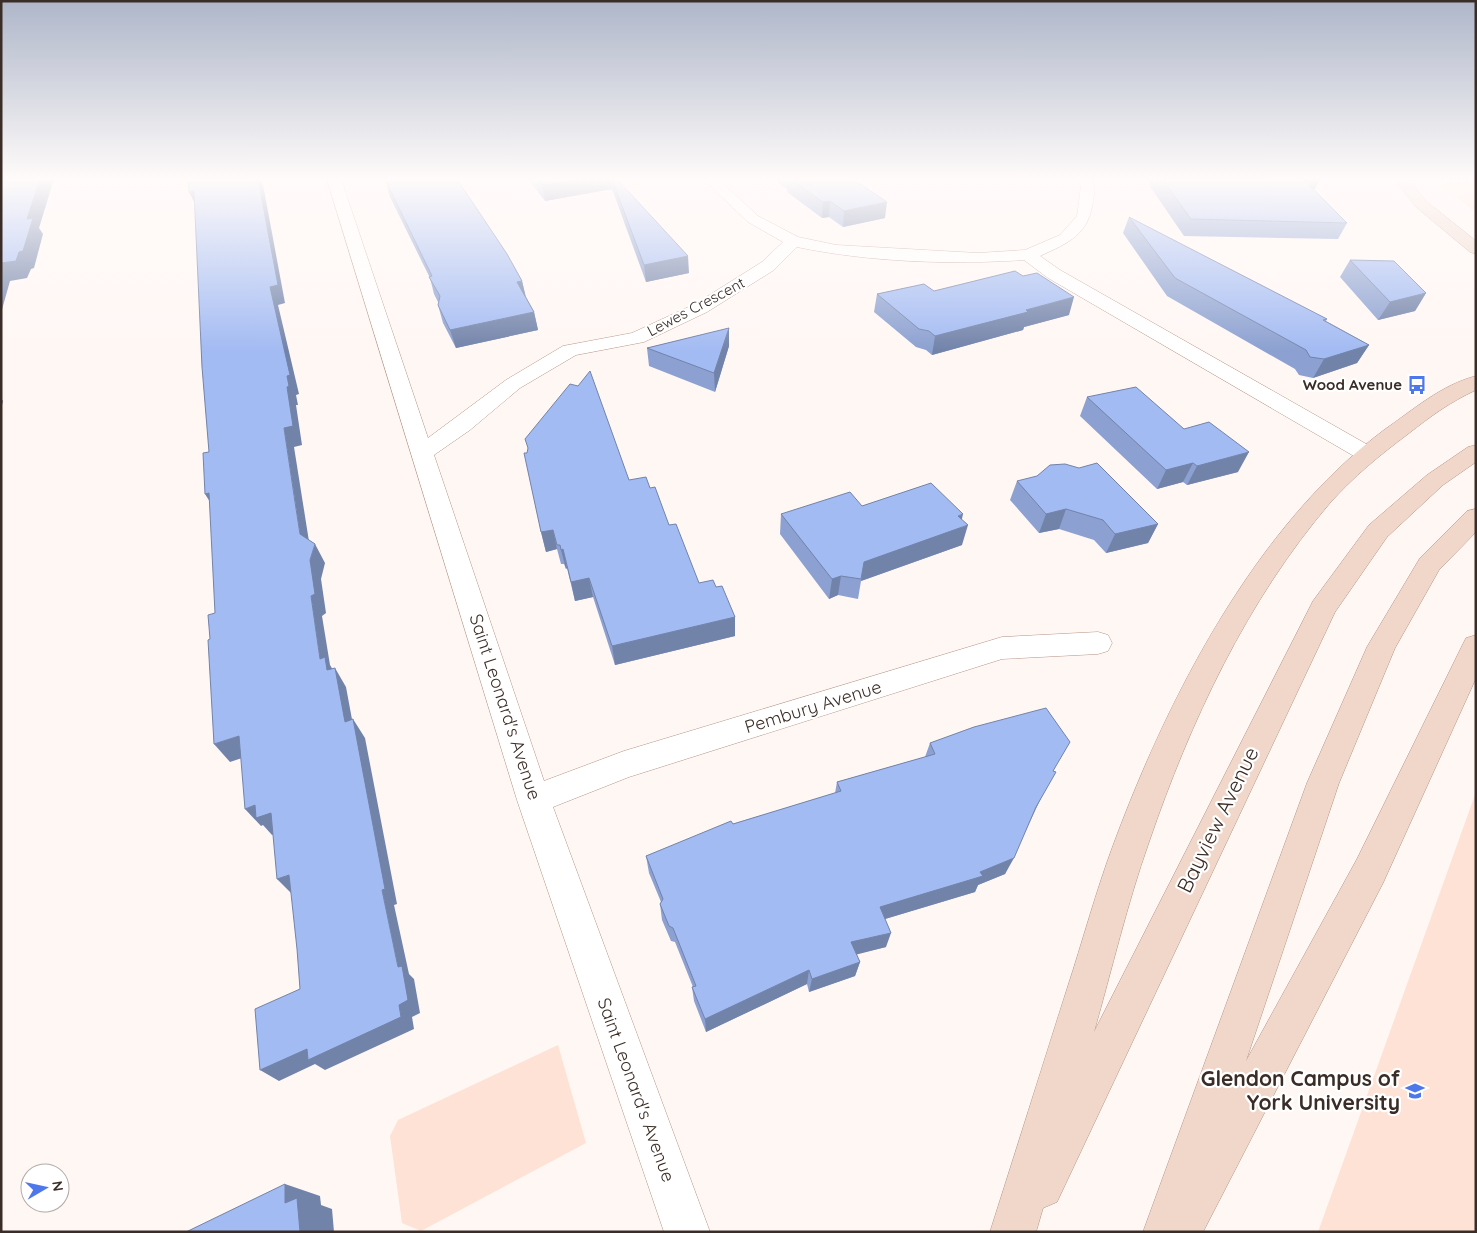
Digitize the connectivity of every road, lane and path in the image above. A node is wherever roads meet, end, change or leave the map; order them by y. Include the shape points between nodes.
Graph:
1 (353, 237) edge
2 (784, 237) edge
3 (1067, 237) edge
4 (1461, 237) edge
5 (793, 242) junction
6 (1476, 249) edge
7 (1028, 255) junction
8 (1476, 382) edge
9 (423, 452) junction
10 (1476, 452) edge
11 (1367, 454) junction
12 (1476, 517) edge
13 (1098, 643) dead end
14 (1476, 646) edge
15 (534, 800) junction
16 (687, 1232) edge
17 (1013, 1232) edge
18 (1019, 1232) edge
19 (1166, 1232) edge
20 (1178, 1232) edge

1 - 9 street, Saint Leonard's Avenue
2 - 5 street
3 - 7 street
4 - 6 main road
5 - 7 street via 836,250 940,257
5 - 9 street, Lewes Crescent via 768,266 702,308 637,338 570,350 513,384
7 - 11 street via 1054,274
8 - 11 main road via 1440,398
9 - 15 street, Saint Leonard's Avenue
10 - 18 main road, Bayview Avenue via 1435,480 1378,531 1323,608
11 - 17 main road via 1322,497 1267,568 1216,652 1174,737 1131,843
12 - 19 main road via 1429,564 1381,647 1323,783
13 - 15 street, Pembury Avenue via 1002,648 624,766
14 - 20 main road via 1370,872
15 - 16 street, Saint Leonard's Avenue

